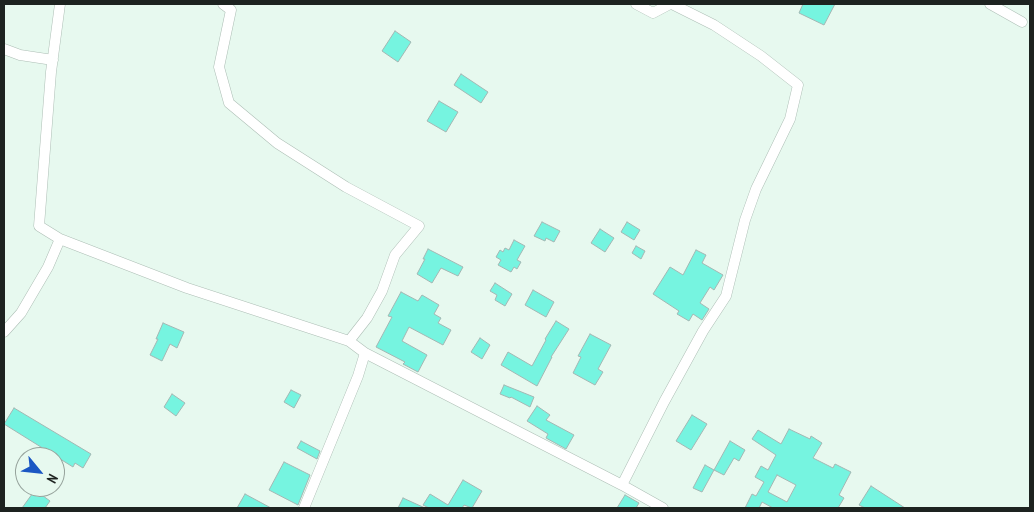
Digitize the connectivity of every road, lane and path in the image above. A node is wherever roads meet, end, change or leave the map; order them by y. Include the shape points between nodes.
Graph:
1 (60, 4) edge
2 (223, 4) edge
3 (636, 4) edge
4 (671, 4) edge
5 (990, 4) edge
6 (1022, 22) dead end
7 (4, 49) edge
8 (52, 60) junction
9 (60, 239) junction
10 (4, 331) edge
11 (349, 342) junction
12 (365, 353) junction
13 (622, 485) junction
14 (304, 508) edge
15 (663, 508) edge

1 - 8 street
2 - 11 street via 231,10 219,67 229,103 277,143 346,187 419,226 395,254 382,291
3 - 4 street via 653,13
4 - 13 street via 714,25 798,85 790,119 756,189 745,220 726,296 698,339
5 - 6 street
7 - 8 street
8 - 9 street via 39,226
9 - 10 street via 21,313
9 - 11 street via 187,288
11 - 12 street
12 - 13 street
12 - 14 street
13 - 15 street

